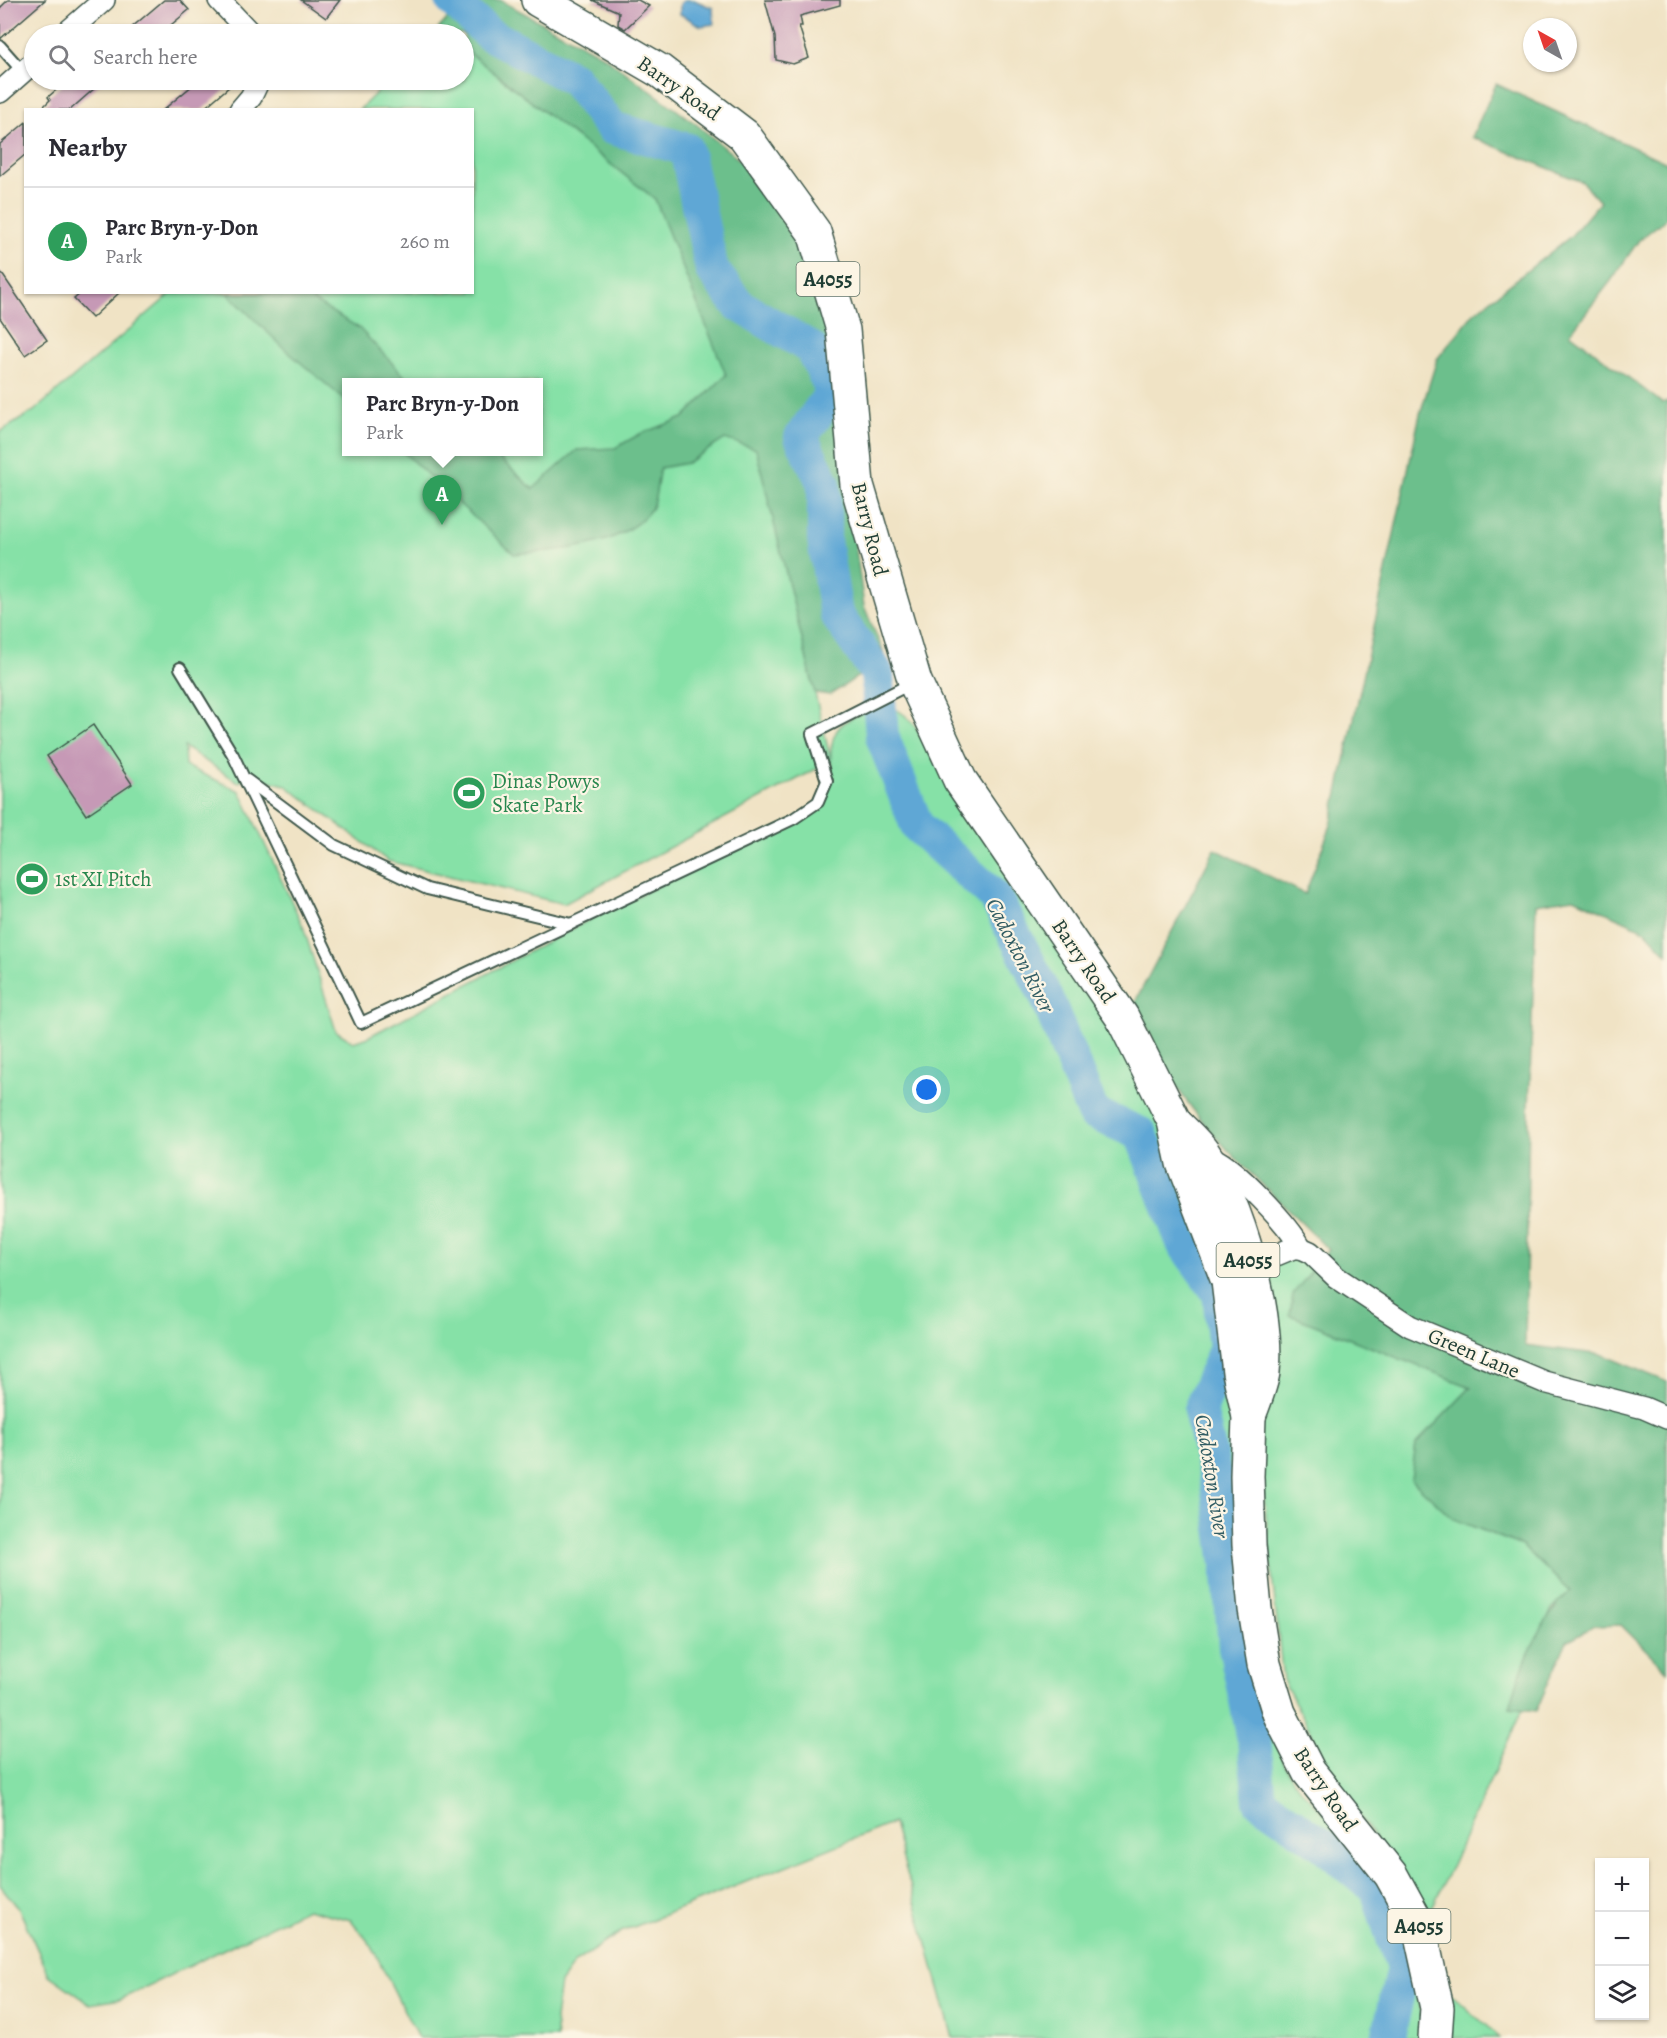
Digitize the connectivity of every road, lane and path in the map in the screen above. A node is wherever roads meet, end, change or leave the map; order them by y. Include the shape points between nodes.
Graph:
1 (104, 0) edge
2 (219, 0) edge
3 (538, 0) edge
4 (76, 24) edge
5 (242, 24) edge
6 (0, 46) edge
7 (24, 63) edge
8 (24, 71) edge
9 (254, 90) edge
10 (0, 92) edge
11 (242, 108) edge
12 (180, 668) dead end
13 (914, 682) junction
14 (244, 778) junction
15 (571, 924) junction
16 (1174, 1121) junction
17 (1203, 1154) junction
18 (1261, 1200) junction
19 (1222, 1225) junction
20 (1301, 1248) junction
21 (1253, 1278) junction
22 (1249, 1417) junction
23 (1667, 1418) edge
24 (1435, 2038) edge

1 - 4 street
2 - 5 street
3 - 13 main road, Barry Road / A4055 via 660,71 744,135 814,232 843,330 857,485
6 - 7 lane
8 - 10 street
9 - 11 street
12 - 14 lane
13 - 15 lane via 812,734 827,781 818,802 793,819
13 - 16 main road, Barry Road / A4055 via 960,780 1122,1017
14 - 15 lane via 334,844 427,889
14 - 15 lane via 361,1023
16 - 17 main road, Barry Road / A4055
16 - 19 main road, Barry Road / A4055 via 1183,1163
17 - 18 street, Green Lane via 1219,1161
17 - 19 main road, Barry Road / A4055
18 - 19 street via 1248,1202
18 - 20 street, Green Lane via 1296,1237
19 - 21 main road, Barry Road / A4055
19 - 22 main road, Barry Road / A4055 via 1239,1372
20 - 21 street via 1269,1258
20 - 23 street, Green Lane via 1336,1277 1410,1326 1544,1382 1644,1408
21 - 22 main road, Barry Road / A4055 via 1262,1326 1263,1373
22 - 24 main road, Barry Road / A4055 via 1249,1545 1264,1664 1280,1713 1309,1772 1391,1875 1419,1926 1437,2008

